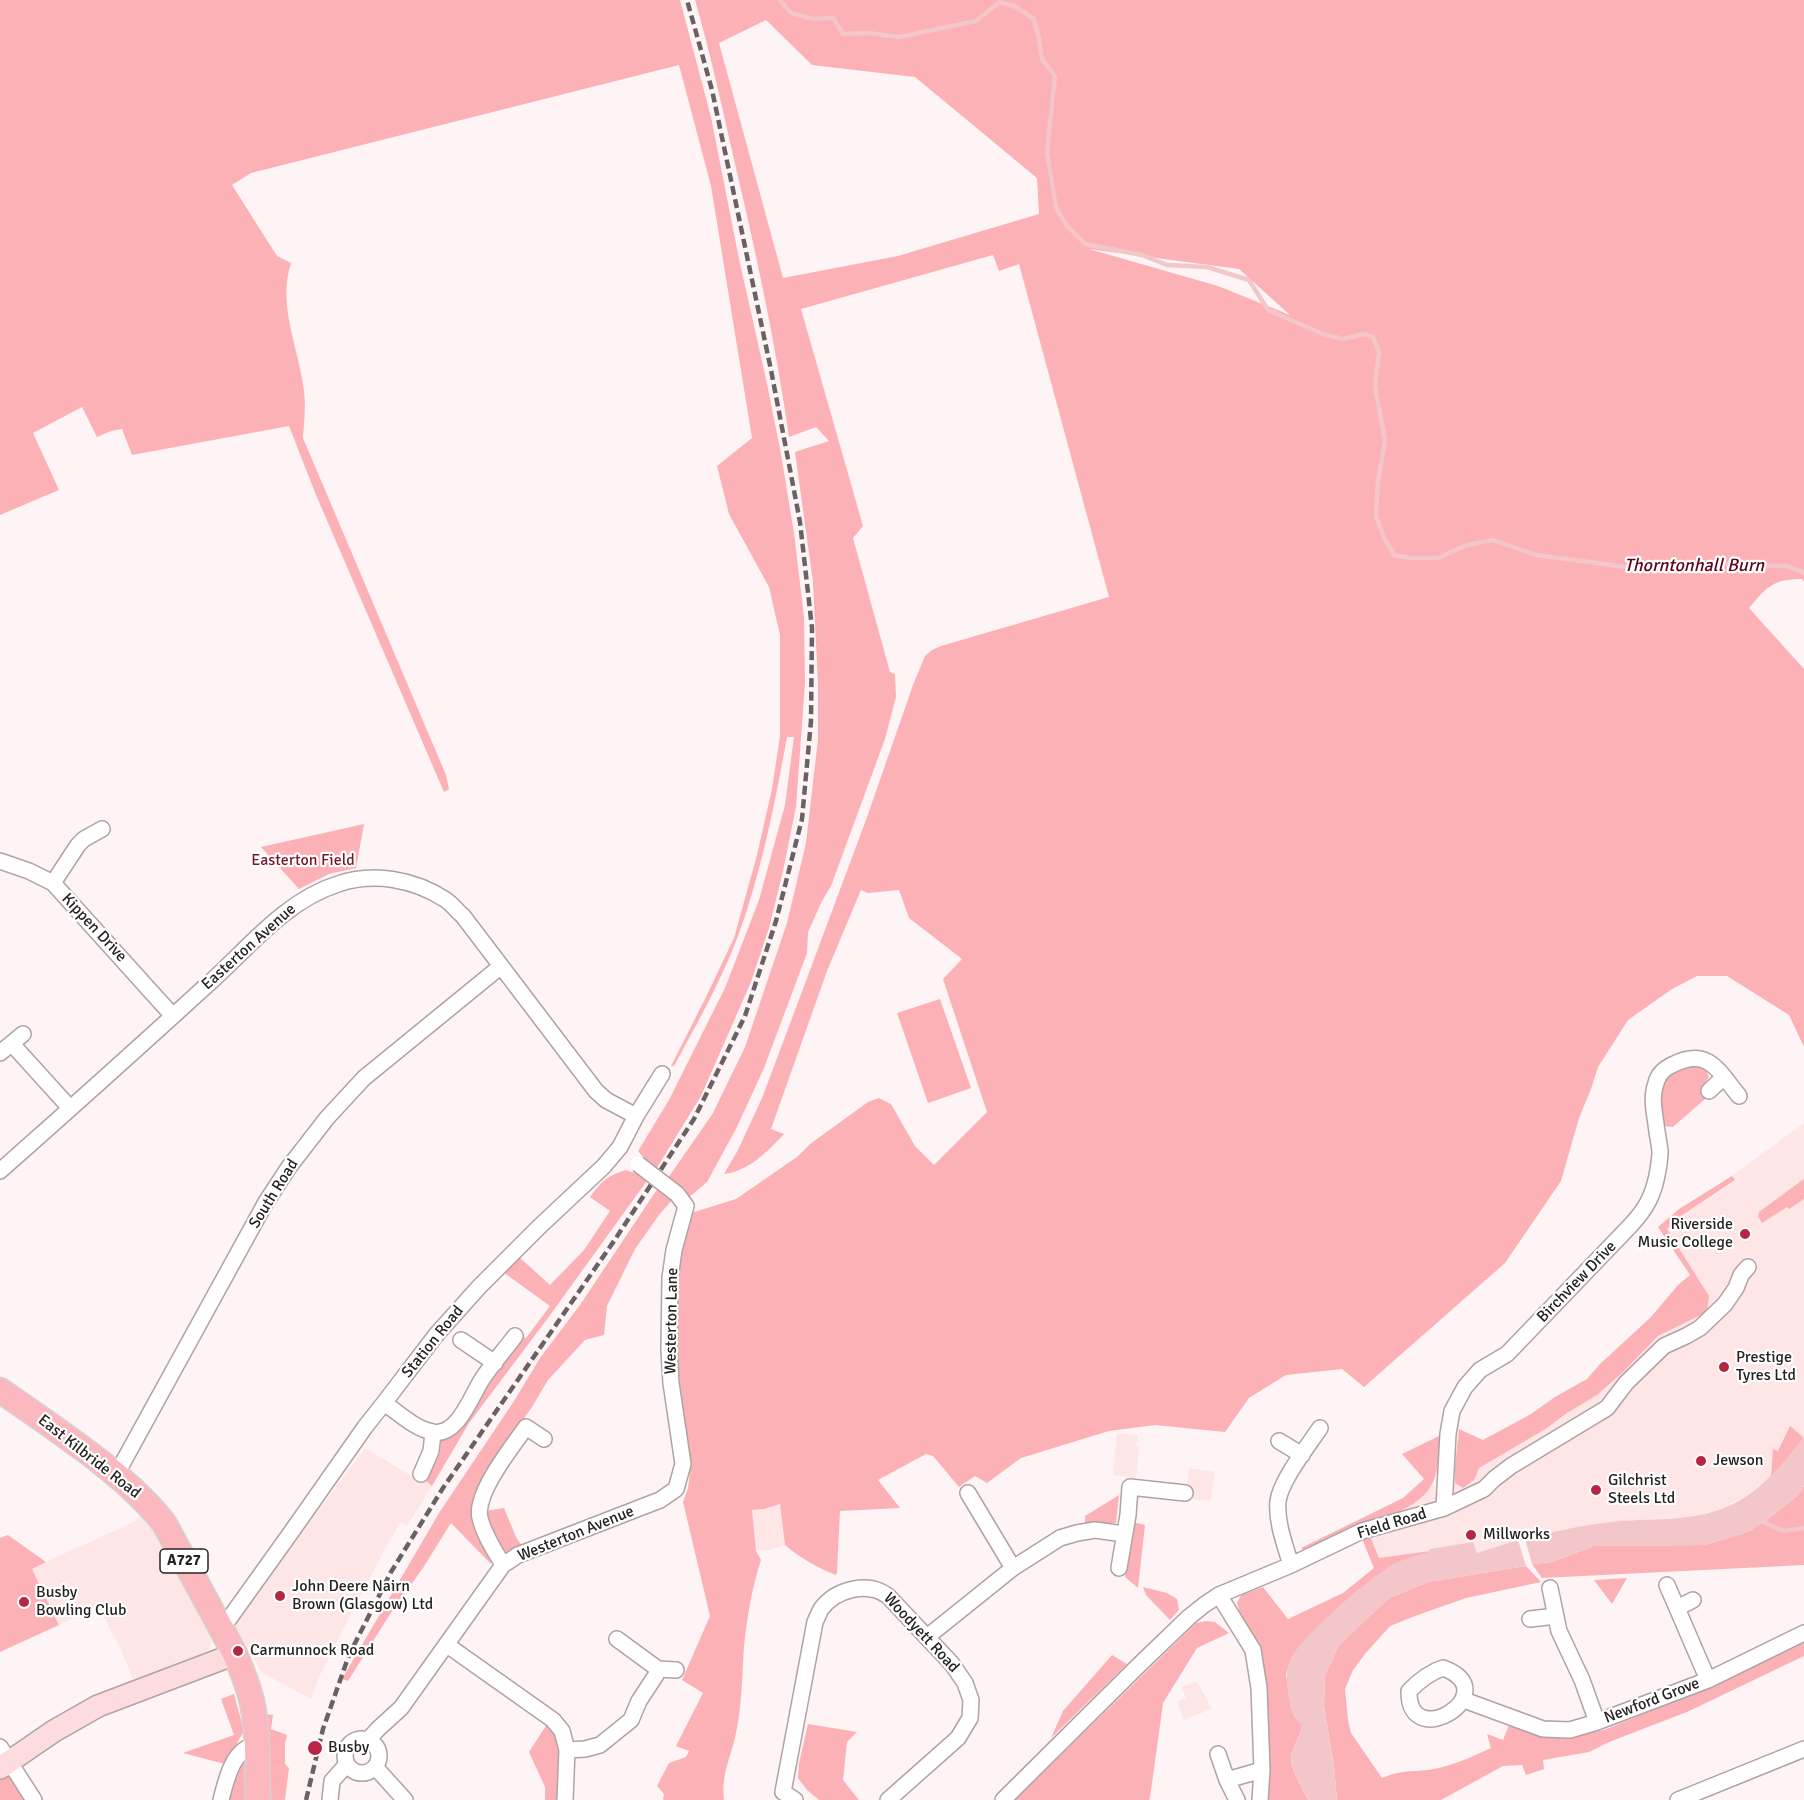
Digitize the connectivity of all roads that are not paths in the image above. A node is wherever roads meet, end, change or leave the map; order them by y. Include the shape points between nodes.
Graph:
1 (102, 829) dead end
2 (0, 861) edge
3 (53, 883) junction
4 (500, 967) junction
5 (173, 1016) junction
6 (12, 1044) edge
7 (662, 1074) dead end
8 (1724, 1077) junction
9 (1708, 1091) dead end
10 (1739, 1096) dead end
11 (70, 1108) junction
12 (636, 1116) junction
13 (620, 1147) junction
14 (0, 1171) edge
15 (1748, 1267) dead end
16 (515, 1336) dead end
17 (461, 1340) dead end
18 (495, 1363) junction
19 (0, 1390) edge
20 (384, 1403) junction
21 (1320, 1428) dead end
22 (433, 1433) junction
23 (544, 1439) dead end
24 (1279, 1442) dead end
25 (1302, 1455) junction
26 (421, 1474) dead end
27 (116, 1475) junction
28 (676, 1489) joint
29 (968, 1492) dead end
30 (1185, 1493) dead end
31 (1444, 1508) junction
32 (1124, 1534) junction
33 (503, 1565) junction
34 (1291, 1565) junction
35 (1013, 1568) junction
36 (1119, 1568) dead end
37 (1667, 1585) dead end
38 (1550, 1588) dead end
39 (1219, 1595) junction
40 (1693, 1600) dead end
41 (1677, 1608) junction
42 (1556, 1616) junction
43 (1530, 1619) dead end
44 (219, 1623) junction
45 (1804, 1633) edge
46 (927, 1637) junction
47 (617, 1639) dead end
48 (447, 1645) junction
49 (235, 1654) junction
50 (658, 1669) junction
51 (676, 1670) dead end
52 (1708, 1680) junction
53 (1464, 1700) dead end
54 (1597, 1722) junction
55 (368, 1740) junction
56 (257, 1745) junction
57 (1804, 1749) edge
58 (567, 1750) junction
59 (1218, 1754) dead end
60 (3, 1759) edge
61 (347, 1764) junction
62 (376, 1768) junction
63 (1262, 1770) junction
64 (1227, 1780) junction
65 (783, 1797) edge
66 (34, 1800) edge
67 (221, 1800) edge
68 (258, 1800) edge
69 (330, 1800) edge
70 (405, 1800) edge
71 (565, 1800) edge
72 (888, 1800) edge
73 (1003, 1800) edge
74 (1237, 1800) edge
75 (1260, 1800) edge
76 (1678, 1800) edge

1 - 3 street via 78,845
2 - 3 street, Kippen Drive
3 - 5 street, Kippen Drive
4 - 5 street, Easterton Avenue via 463,916 447,901 411,883 356,879 301,900
4 - 12 street, Easterton Avenue via 596,1091
4 - 27 street, South Road via 364,1078 289,1167
5 - 11 street, Easterton Avenue
6 - 11 street
7 - 12 street, Station Road
8 - 9 street
8 - 10 street, Birchview Drive
8 - 31 street, Birchview Drive via 1703,1058 1677,1062 1660,1073 1653,1102 1660,1153 1650,1199 1643,1212 1507,1354 1480,1370 1465,1387 1452,1411 1448,1434
11 - 14 street, Easterton Avenue
12 - 13 street, Station Road
13 - 20 street, Station Road via 472,1295
13 - 28 street, Westerton Lane, bridge via 681,1200 670,1278 671,1383 683,1464
15 - 31 street, Field Road via 1725,1304 1700,1328 1664,1346 1607,1408 1511,1466 1484,1489
16 - 18 street
17 - 18 street
18 - 22 street via 460,1418 443,1432
19 - 27 main road, East Kilbride Road / A727
20 - 22 street
20 - 44 street, Station Road via 229,1619
21 - 25 street
22 - 26 street
23 - 33 street via 526,1427 494,1472 480,1503 482,1526
24 - 25 street
25 - 34 street via 1281,1490 1278,1503
27 - 44 main road, East Kilbride Road / A727 via 164,1522
28 - 33 street, Westerton Avenue via 660,1500 518,1555
29 - 35 street
30 - 32 street via 1130,1487
31 - 34 street, Field Road via 1362,1532
32 - 35 street via 1095,1530 1060,1538
32 - 36 street
33 - 48 street, Westerton Avenue
34 - 39 street, Field Road
35 - 46 street
37 - 41 street, Newford Grove
38 - 42 street, Newford Grove
39 - 63 street via 1253,1650 1259,1688
39 - 73 street, Field Road via 1189,1617
40 - 41 street
41 - 52 street, Newford Grove
42 - 43 street
42 - 54 street, Newford Grove
44 - 49 main road, East Kilbride Road / A727
45 - 52 street, Newford Grove
46 - 65 street, Woodyett Road via 880,1589 868,1587 845,1592 821,1609 811,1637
46 - 72 street, Woodyett Road via 965,1683 971,1700 970,1718 958,1738
47 - 50 street
48 - 55 street, Westerton Avenue via 401,1708
48 - 58 street via 553,1719
49 - 56 main road, East Kilbride Road / A727 via 251,1698
49 - 60 main road via 98,1706
50 - 51 street
50 - 58 street via 632,1720 600,1745
52 - 54 street, Newford Grove
53 - 54 street, Newford Grove via 1543,1729 1570,1730
55 - 61 street via 349,1745
55 - 62 street via 379,1752
56 - 67 street via 248,1746 233,1764
56 - 68 main road, East Kilbride Road / A727
57 - 76 street
58 - 71 street
59 - 64 street
60 - 66 street
61 - 62 street via 360,1774
61 - 69 street via 332,1781
62 - 70 street
63 - 64 street
63 - 75 street
64 - 74 street

